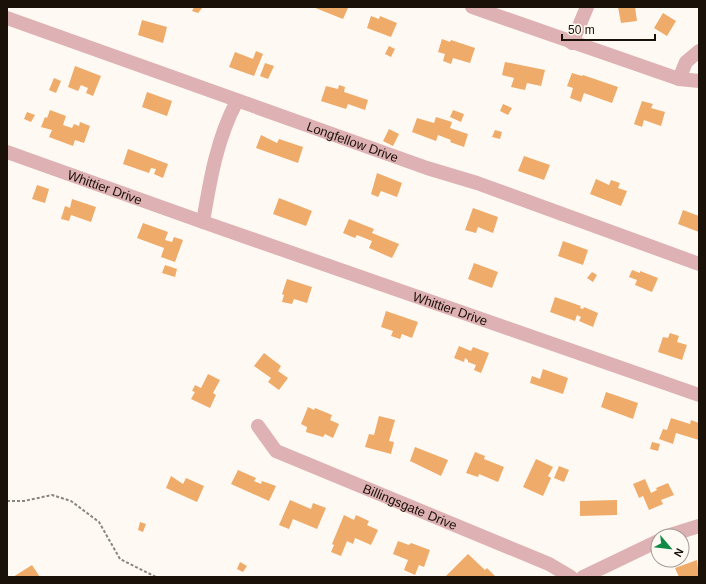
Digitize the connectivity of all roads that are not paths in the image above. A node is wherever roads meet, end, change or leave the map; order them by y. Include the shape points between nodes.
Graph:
1 (472, 7) edge
2 (587, 7) edge
3 (7, 18) edge
4 (572, 43) junction
5 (699, 51) edge
6 (678, 79) junction
7 (699, 82) edge
8 (237, 101) junction
9 (7, 152) edge
10 (203, 222) junction
11 (699, 264) edge
12 (699, 395) edge
13 (258, 426) dead end
14 (650, 545) edge
15 (571, 577) edge
16 (583, 577) edge

1 - 4 street
2 - 4 street
3 - 8 street, Longfellow Drive via 102,50
4 - 6 street
5 - 6 street via 686,62
6 - 7 street
8 - 10 street via 218,144
8 - 11 street, Longfellow Drive via 477,183
9 - 10 street, Whittier Drive
10 - 12 street, Whittier Drive
13 - 15 street, Billingsgate Drive via 276,451 548,564
14 - 16 street

